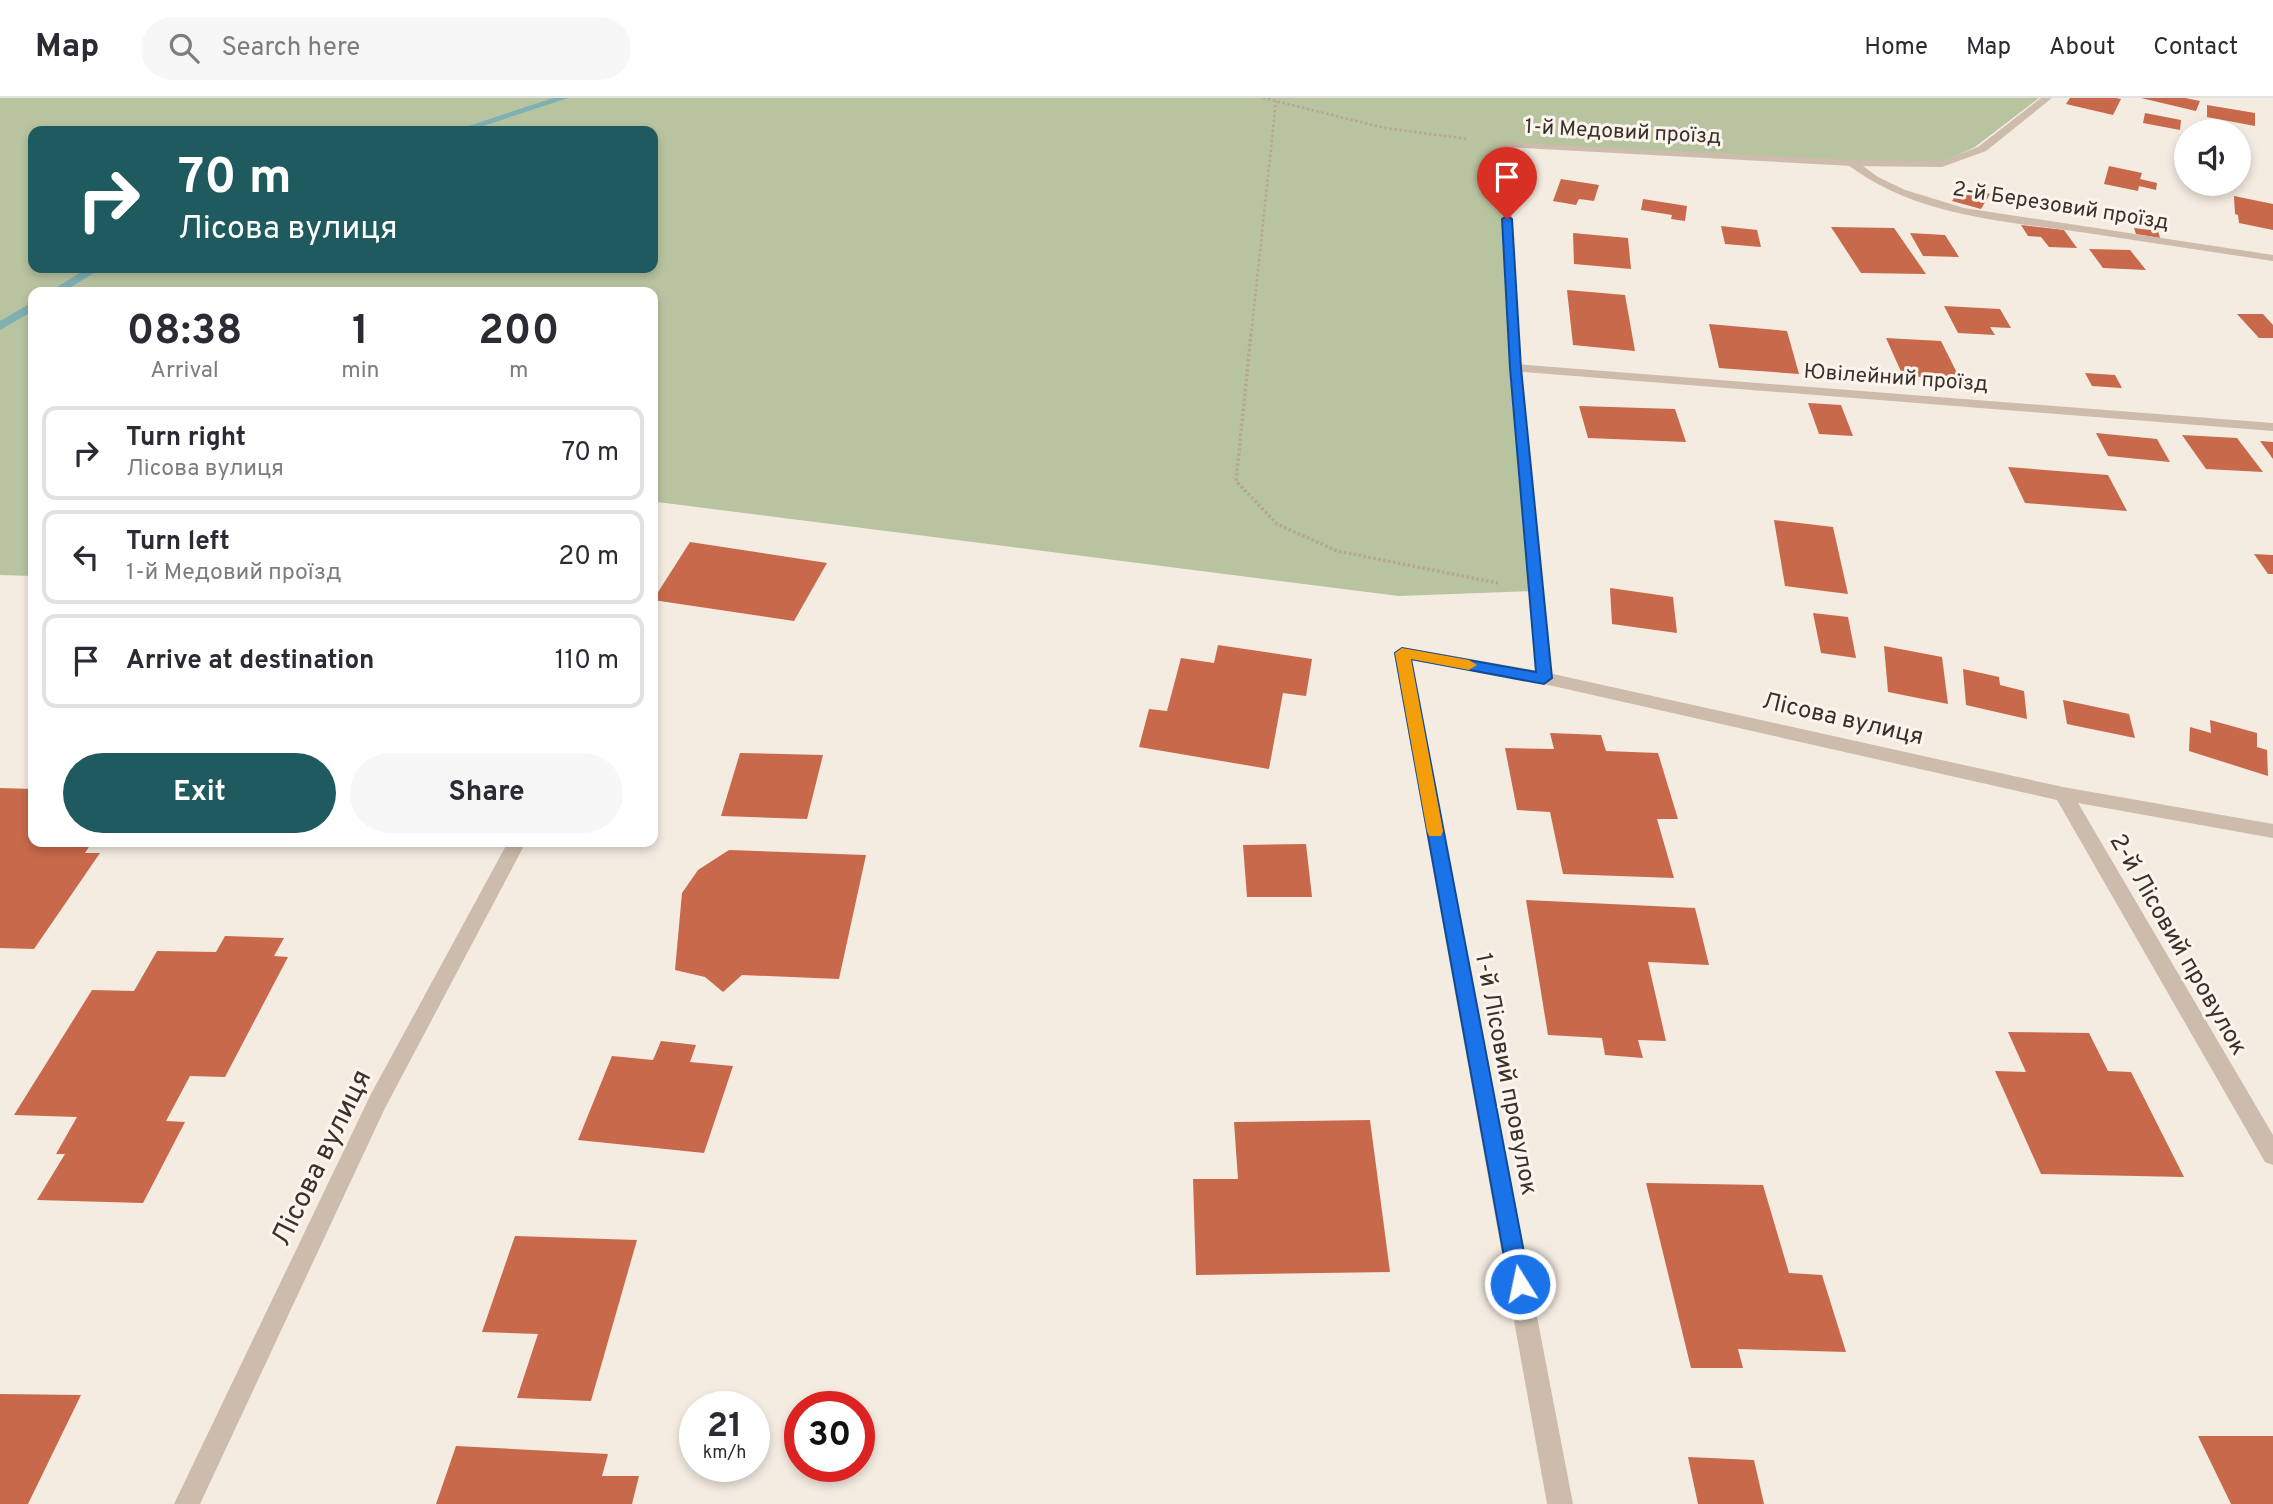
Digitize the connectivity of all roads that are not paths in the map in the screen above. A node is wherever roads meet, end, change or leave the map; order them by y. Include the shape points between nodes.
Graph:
1 (2047, 98) edge
2 (1852, 163) junction
3 (2273, 258) edge
4 (1516, 368) junction
5 (2273, 427) edge
6 (1402, 653) joint
7 (1544, 678) junction
8 (2063, 794) junction
9 (2273, 831) edge
10 (514, 847) edge
11 (2273, 1155) edge
12 (187, 1504) edge
13 (1560, 1504) edge

1 - 2 street, 1-й Медовий проїзд via 1982,149 1942,164
2 - 3 street, 2-й Березовий проїзд via 1864,176 1930,203
2 - 4 street, 1-й Медовий проїзд via 1503,144
4 - 5 street, Ювілейний проїзд
4 - 7 street, 1-й Медовий проїзд
6 - 7 street, Лісова вулиця
6 - 13 street, 1-й Лісовий провулок
7 - 8 street, Лісова вулиця
8 - 9 street, Лісова вулиця
8 - 11 street, 2-й Лісовий провулок
10 - 12 street, Лісова вулиця via 378,1101

